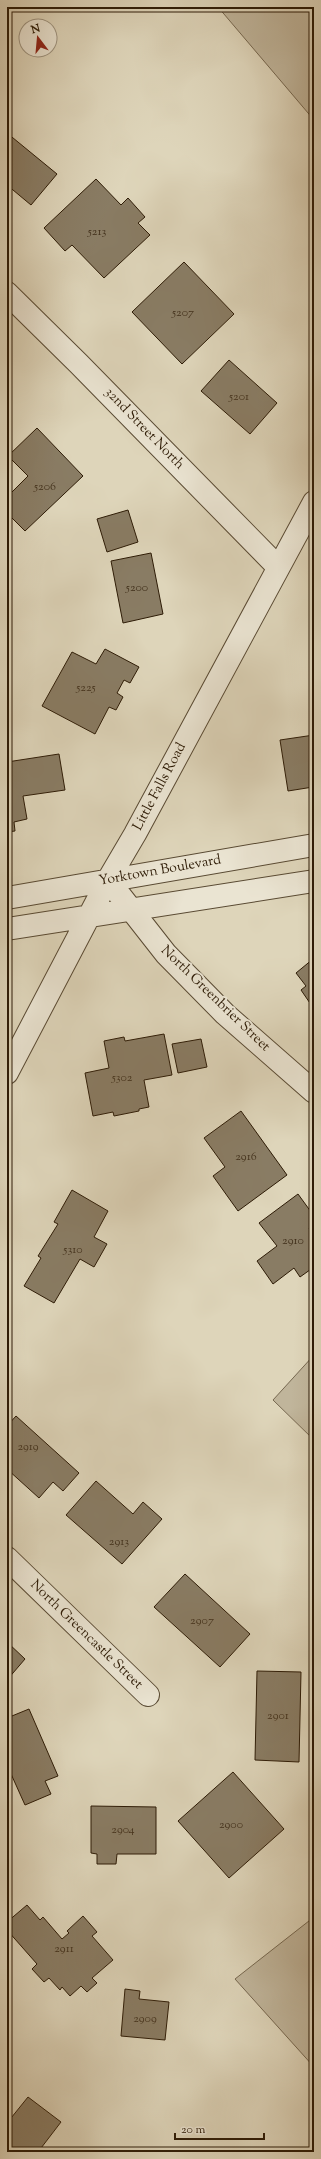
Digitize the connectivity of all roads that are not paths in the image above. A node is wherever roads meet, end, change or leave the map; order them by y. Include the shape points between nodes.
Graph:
1 (7, 293) edge
2 (314, 502) edge
3 (278, 567) junction
4 (314, 845) edge
5 (108, 880) junction
6 (314, 881) edge
7 (7, 898) edge
8 (132, 909) junction
9 (89, 916) junction
10 (7, 929) edge
11 (7, 1073) edge
12 (314, 1092) edge
13 (7, 1558) edge
14 (148, 1696) dead end

1 - 3 street, 32nd Street North
2 - 3 street, Little Falls Road
3 - 5 street, Little Falls Road
4 - 5 street, Yorktown Boulevard
5 - 7 street, Yorktown Boulevard
5 - 8 street, North Greenbrier Street
5 - 9 street, Little Falls Road
6 - 8 street
8 - 9 street
8 - 12 street, North Greenbrier Street via 166,954 226,1014
9 - 10 street
9 - 11 street, Little Falls Road
13 - 14 street, North Greencastle Street

